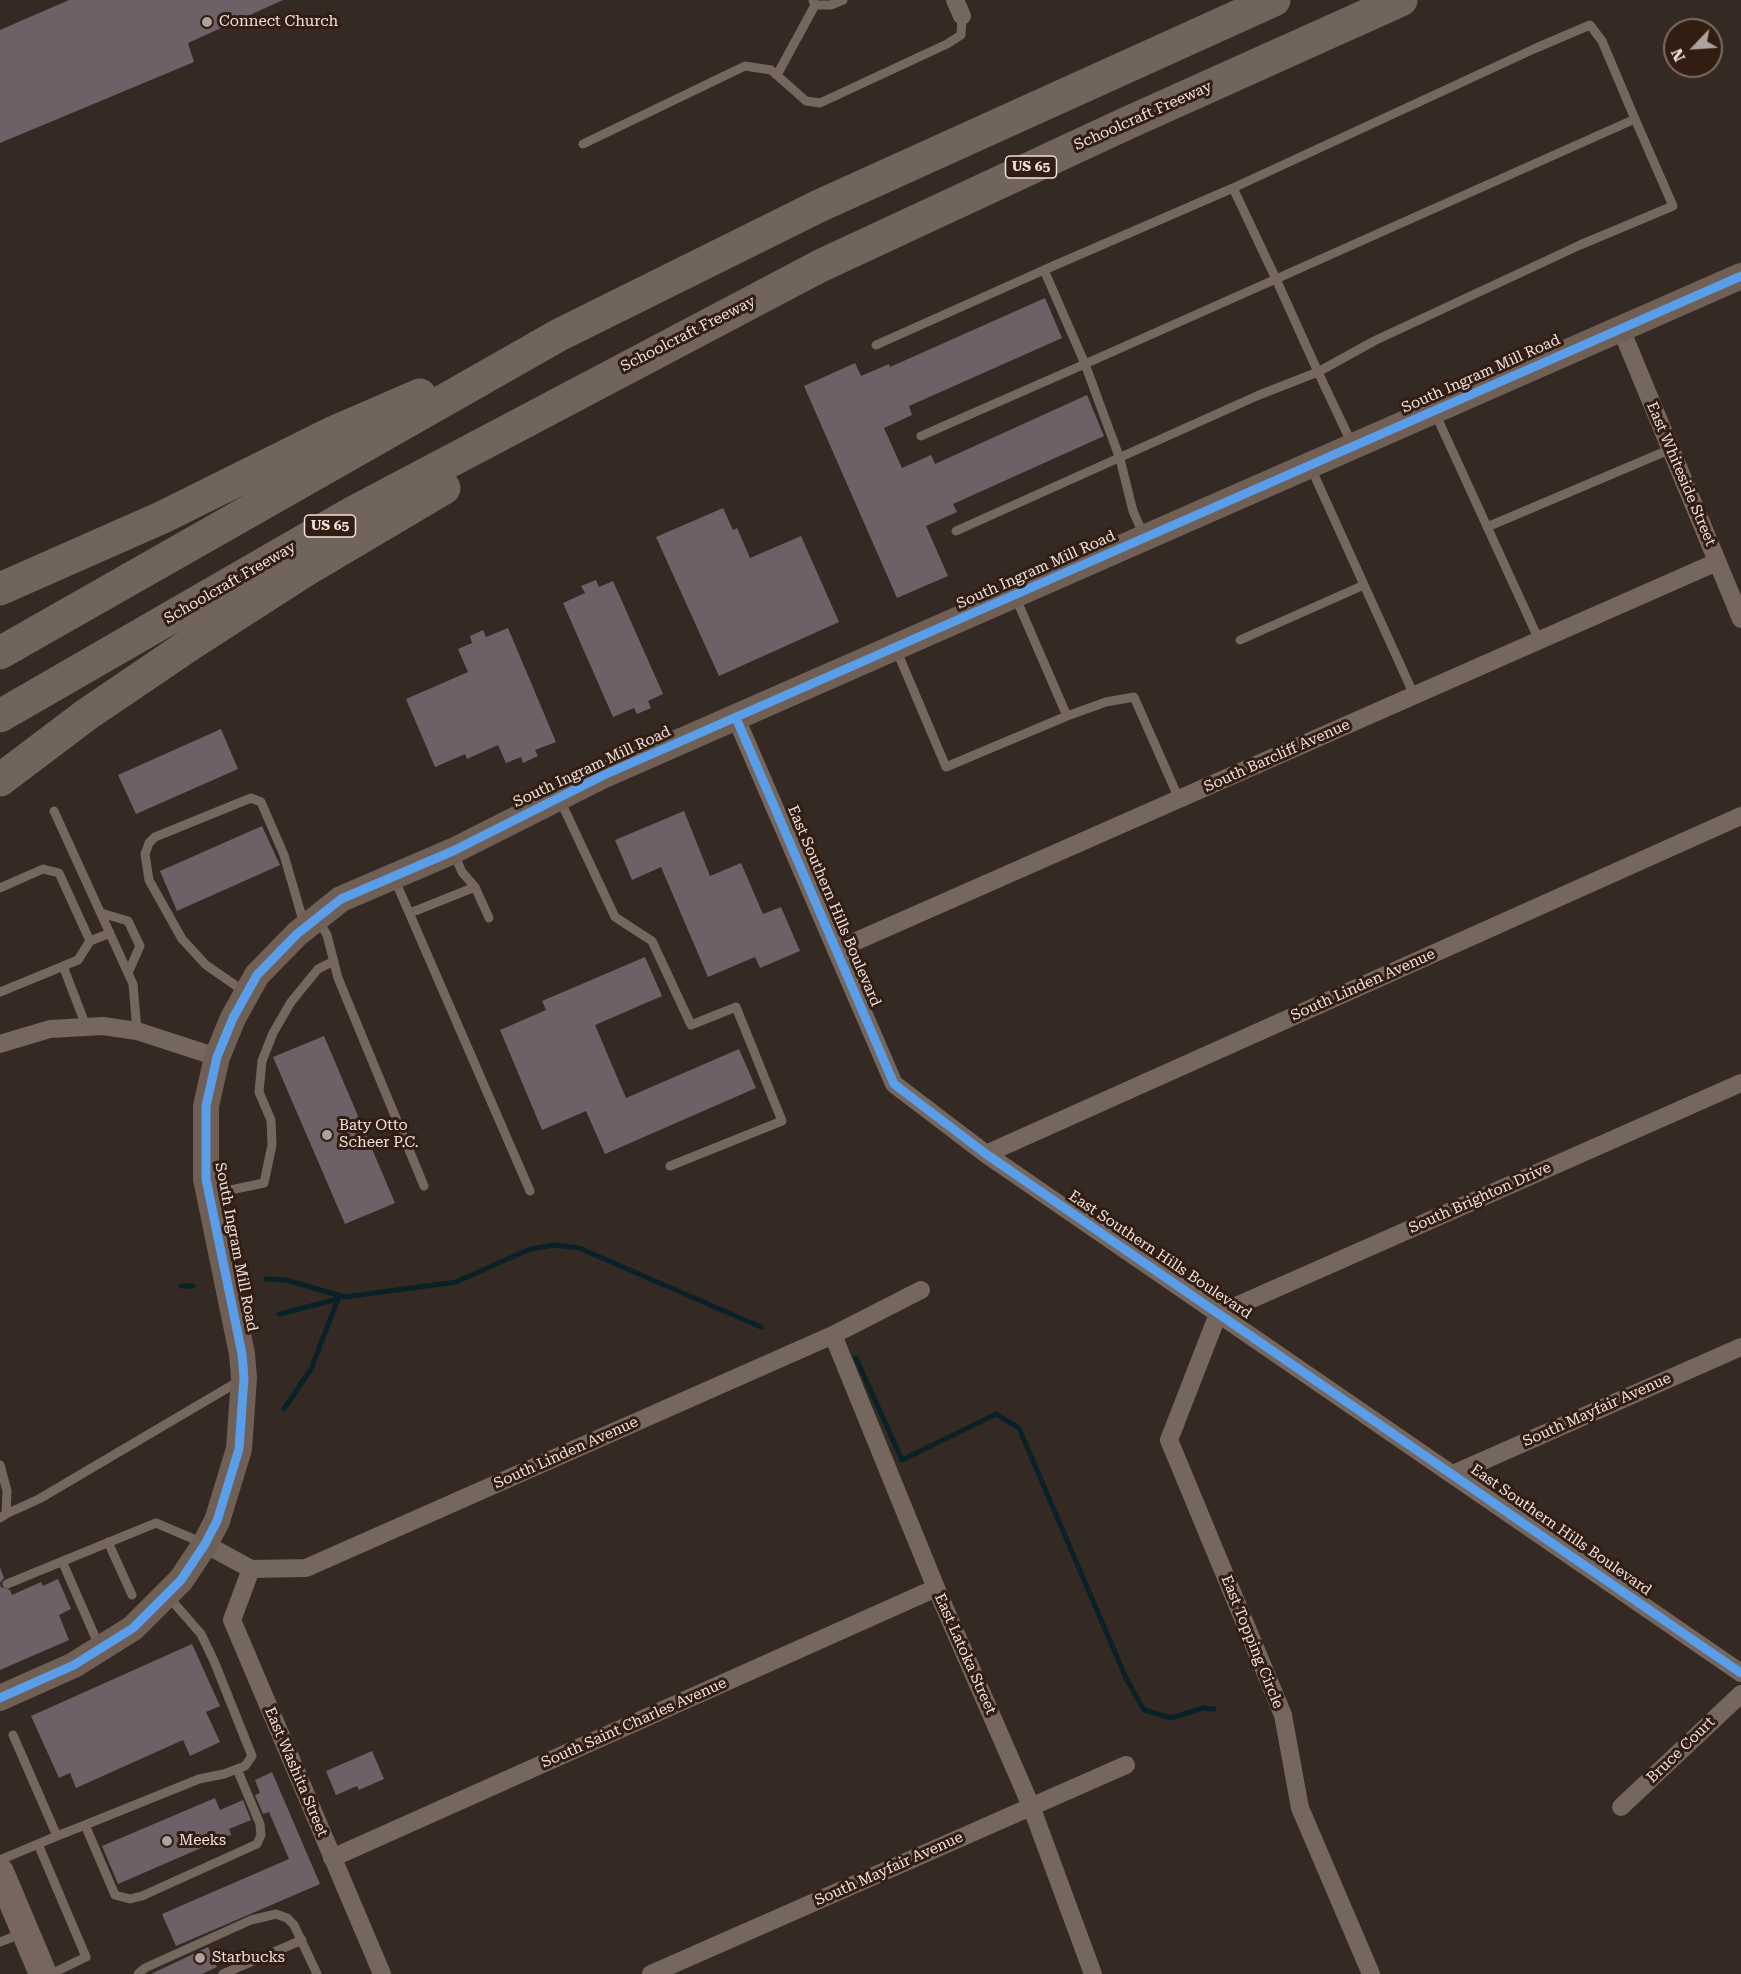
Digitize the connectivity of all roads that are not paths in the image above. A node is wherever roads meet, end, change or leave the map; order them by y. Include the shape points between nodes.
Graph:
1 (843, 0) edge
2 (1274, 0) edge
3 (1401, 0) edge
4 (814, 2) edge
5 (959, 8) edge
6 (777, 75) junction
7 (1635, 119) junction
8 (583, 144) dead end
9 (1233, 188) junction
10 (1044, 270) junction
11 (1741, 276) edge
12 (1276, 279) junction
13 (1621, 329) junction
14 (559, 335) junction
15 (665, 345) junction
16 (876, 345) dead end
17 (1085, 364) junction
18 (1318, 372) junction
19 (1434, 411) junction
20 (921, 436) dead end
21 (1353, 447) junction
22 (1671, 449) junction
23 (1120, 459) junction
24 (1310, 466) junction
25 (1487, 527) junction
26 (956, 531) dead end
27 (1145, 538) junction
28 (1718, 562) junction
29 (1364, 585) junction
30 (0, 589) edge
31 (1014, 596) junction
32 (1741, 619) edge
33 (1240, 640) dead end
34 (1539, 640) junction
35 (896, 648) junction
36 (0, 653) edge
37 (1414, 695) junction
38 (0, 716) edge
39 (1067, 716) junction
40 (736, 718) junction
41 (0, 780) edge
42 (559, 798) junction
43 (1179, 799) junction
44 (54, 811) dead end
45 (1741, 816) edge
46 (453, 851) junction
47 (394, 878) junction
48 (475, 887) junction
49 (0, 888) edge
50 (101, 913) junction
51 (410, 913) junction
52 (489, 918) dead end
53 (311, 923) junction
54 (110, 933) junction
55 (90, 941) junction
56 (836, 950) junction
57 (334, 961) junction
58 (63, 966) junction
59 (128, 973) junction
60 (0, 992) edge
61 (247, 994) junction
62 (86, 1026) junction
63 (137, 1031) junction
64 (0, 1044) edge
65 (217, 1057) junction
66 (1741, 1083) edge
67 (986, 1154) junction
68 (670, 1166) dead end
69 (424, 1186) dead end
70 (530, 1191) dead end
71 (209, 1195) junction
72 (921, 1290) dead end
73 (1218, 1314) junction
74 (833, 1335) junction
75 (1741, 1347) edge
76 (244, 1378) junction
77 (0, 1465) edge
78 (1453, 1474) junction
79 (3, 1516) edge
80 (108, 1542) junction
81 (205, 1544) junction
82 (62, 1561) junction
83 (251, 1569) junction
84 (7, 1584) dead end
85 (936, 1588) junction
86 (132, 1595) dead end
87 (167, 1596) junction
88 (101, 1650) junction
89 (1741, 1673) edge
90 (1741, 1694) edge
91 (0, 1698) edge
92 (13, 1735) dead end
93 (1126, 1765) dead end
94 (237, 1769) junction
95 (1031, 1806) junction
96 (1621, 1808) dead end
97 (85, 1826) junction
98 (57, 1836) junction
99 (38, 1844) junction
100 (332, 1858) junction
101 (0, 1860) edge
102 (0, 1872) edge
103 (13, 1937) edge
104 (302, 1940) junction
105 (43, 1974) edge
106 (51, 1974) edge
107 (138, 1974) edge
108 (224, 1974) edge
109 (317, 1974) edge
110 (382, 1974) edge
111 (651, 1974) edge
112 (1093, 1974) edge
113 (1371, 1974) edge

1 - 4 lane via 831,6
2 - 14 highway via 830,201
3 - 15 highway, Schoolcraft Freeway / US 65 via 915,220
4 - 6 lane
5 - 6 lane via 961,35 820,103 806,101
6 - 8 lane via 771,70 745,66
7 - 9 lane via 1602,41 1590,26
7 - 12 lane
7 - 18 lane via 1673,206 1374,341
9 - 10 lane
9 - 12 lane
10 - 16 lane
10 - 17 lane
11 - 13 street, South Ingram Mill Road
12 - 17 lane
12 - 18 lane
13 - 19 street, South Ingram Mill Road
13 - 22 street, East Whiteside Street
14 - 30 highway via 330,434 163,517
14 - 36 highway
15 - 38 highway, Schoolcraft Freeway / US 65 via 352,513
15 - 41 highway via 455,481 192,643
17 - 20 lane
17 - 23 lane
18 - 21 lane
18 - 23 lane via 1259,394
19 - 21 street, South Ingram Mill Road
19 - 25 lane
21 - 24 street, South Ingram Mill Road
22 - 25 lane
22 - 28 street, East Whiteside Street
23 - 26 lane
23 - 27 lane via 1133,511
24 - 27 street, South Ingram Mill Road
24 - 29 lane
25 - 34 lane
27 - 31 street, South Ingram Mill Road
28 - 32 street, East Whiteside Street
28 - 34 street, South Barcliff Avenue
29 - 33 lane
29 - 37 lane
31 - 35 street, South Ingram Mill Road
31 - 39 lane
34 - 37 street, South Barcliff Avenue
35 - 39 lane via 946,767
35 - 40 street, South Ingram Mill Road
37 - 43 street, South Barcliff Avenue
39 - 43 lane via 1134,697
40 - 42 street, South Ingram Mill Road
40 - 56 street, East Southern Hills Boulevard
42 - 46 street, South Ingram Mill Road
42 - 68 lane via 615,917 652,941 691,1025 736,1007 782,1121
43 - 56 street, South Barcliff Avenue
44 - 50 lane
45 - 67 street, South Linden Avenue
46 - 47 street, South Ingram Mill Road
46 - 48 lane via 462,872
47 - 51 lane
47 - 53 street, South Ingram Mill Road via 341,899
48 - 51 lane
48 - 52 lane
49 - 55 lane via 43,869 59,873
50 - 54 lane
50 - 59 lane via 128,921 140,946
51 - 70 lane
53 - 57 lane via 327,935
53 - 61 street, South Ingram Mill Road via 257,975
53 - 61 lane via 261,802 251,798 155,837 149,843 145,854 149,880 182,939 206,965
54 - 55 lane
54 - 59 lane
55 - 58 lane via 78,960
56 - 67 street, East Southern Hills Boulevard via 894,1084
57 - 69 lane
57 - 71 lane via 318,969 291,1002 262,1061 259,1092 271,1120 272,1145 264,1183
58 - 60 lane
58 - 62 lane
59 - 63 lane via 133,984
61 - 65 street, South Ingram Mill Road
62 - 63 street
62 - 64 street via 50,1029
63 - 65 street
65 - 71 street, South Ingram Mill Road via 204,1123
66 - 73 street, South Brighton Drive
67 - 73 street, East Southern Hills Boulevard
71 - 76 street, South Ingram Mill Road
72 - 74 street, South Linden Avenue
73 - 78 street, East Southern Hills Boulevard
73 - 113 street, East Topping Circle via 1168,1440 1283,1715 1300,1808
74 - 83 street, South Linden Avenue via 306,1568
74 - 85 street, East Latoka Street
75 - 78 street, South Mayfair Avenue
76 - 79 lane via 39,1499
76 - 81 street, South Ingram Mill Road via 243,1425 234,1473
77 - 79 lane via 7,1491
78 - 89 street, East Southern Hills Boulevard
80 - 81 lane via 156,1523
80 - 82 lane
80 - 86 lane
81 - 83 street, South Linden Avenue
81 - 87 street, South Ingram Mill Road
82 - 84 lane
82 - 88 lane
83 - 100 street, East Washita Street via 232,1620
85 - 95 street, East Latoka Street
85 - 100 street, South Saint Charles Avenue
87 - 88 street, South Ingram Mill Road via 133,1628
87 - 94 lane via 201,1634 248,1743 250,1762
88 - 91 street, South Ingram Mill Road
90 - 96 street, Bruce Court
92 - 98 lane
93 - 95 street, South Mayfair Avenue
94 - 97 lane via 190,1782
94 - 97 lane via 260,1824 257,1844 141,1896 130,1899 115,1895
95 - 111 street, South Mayfair Avenue
95 - 112 street, East Latoka Street
97 - 98 lane
98 - 99 lane
99 - 101 lane
99 - 106 lane via 86,1957
100 - 110 street, East Washita Street
102 - 103 main road
103 - 105 main road
104 - 107 lane via 287,1918 266,1915
104 - 108 lane
104 - 109 lane

